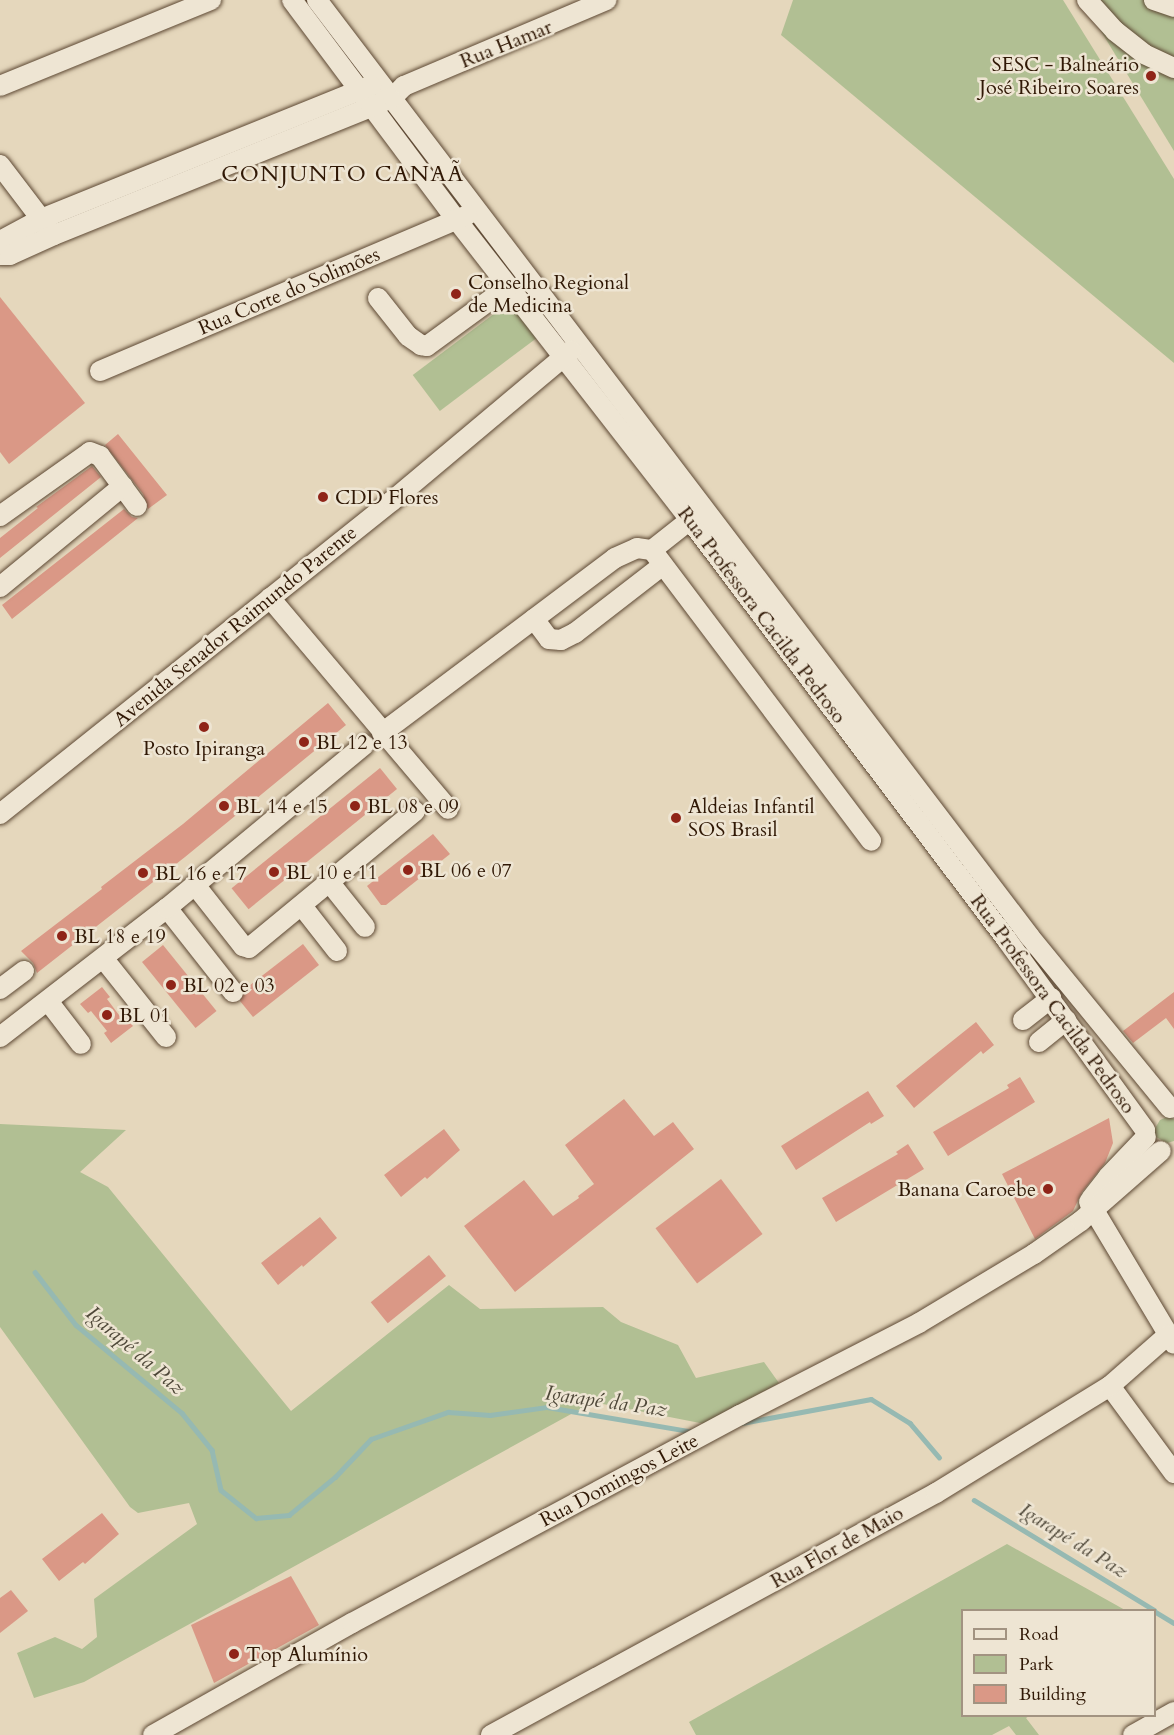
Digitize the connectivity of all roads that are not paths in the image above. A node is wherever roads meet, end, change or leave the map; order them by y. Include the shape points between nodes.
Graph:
1 (211, 0) edge
2 (292, 0) edge
3 (317, 0) edge
4 (607, 0) edge
5 (1087, 0) edge
6 (1154, 0) edge
7 (1174, 7) edge
8 (1174, 68) edge
9 (0, 86) edge
10 (393, 88) junction
11 (360, 91) junction
12 (371, 107) junction
13 (0, 165) edge
14 (478, 210) junction
15 (41, 219) junction
16 (456, 219) junction
17 (54, 235) junction
18 (0, 241) edge
19 (0, 255) edge
20 (508, 287) junction
21 (378, 298) dead end
22 (578, 344) junction
23 (562, 358) junction
24 (100, 371) dead end
25 (123, 486) junction
26 (137, 506) dead end
27 (0, 516) edge
28 (690, 520) junction
29 (657, 558) junction
30 (0, 587) edge
31 (270, 598) junction
32 (534, 619) junction
33 (382, 733) junction
34 (364, 745) dead end
35 (448, 809) dead end
36 (415, 811) dead end
37 (0, 814) edge
38 (871, 841) dead end
39 (330, 883) junction
40 (195, 885) junction
41 (302, 906) junction
42 (167, 908) junction
43 (365, 927) dead end
44 (337, 951) dead end
45 (103, 958) junction
46 (24, 971) dead end
47 (0, 989) edge
48 (233, 992) dead end
49 (1051, 998) junction
50 (48, 1001) junction
51 (1023, 1020) dead end
52 (1066, 1020) junction
53 (0, 1037) edge
54 (166, 1037) dead end
55 (1039, 1042) dead end
56 (81, 1044) dead end
57 (1172, 1109) edge
58 (1145, 1133) junction
59 (1168, 1151) edge
60 (1088, 1211) junction
61 (1171, 1340) edge
62 (1110, 1386) junction
63 (1174, 1473) edge
64 (1174, 1712) edge
65 (153, 1735) edge
66 (491, 1735) edge
67 (1133, 1735) edge

1 - 9 street
2 - 11 street, Rua Professora Cacilda Pedroso
3 - 10 street, Rua Professora Cacilda Pedroso
4 - 10 street, Rua Hamar
5 - 8 street via 1115,31 1144,54
6 - 7 street
10 - 11 street
10 - 12 street
10 - 14 street, Rua Professora Cacilda Pedroso
11 - 12 street, Rua Professora Cacilda Pedroso
11 - 15 street
12 - 16 street, Rua Professora Cacilda Pedroso
12 - 17 street
13 - 15 street
14 - 16 street, Rua Corte do Solimões
14 - 22 street, Rua Professora Cacilda Pedroso
15 - 17 street
15 - 18 street
16 - 20 street, Rua Professora Cacilda Pedroso
16 - 24 street, Rua Corte do Solimões
17 - 19 street via 10,255
20 - 21 street via 428,345 408,336
20 - 23 street, Rua Professora Cacilda Pedroso
22 - 23 street, Avenida Senador Raimundo Parente
22 - 57 street, Rua Professora Cacilda Pedroso via 1030,937
23 - 28 street, Rua Professora Cacilda Pedroso
23 - 31 street, Avenida Senador Raimundo Parente
25 - 26 street
25 - 27 street via 100,456 90,452
25 - 30 street
28 - 29 street
28 - 49 street, Rua Professora Cacilda Pedroso
29 - 32 street via 637,548 625,552
29 - 32 street via 575,633 561,640 549,639
29 - 38 street
31 - 33 street
31 - 37 street, Avenida Senador Raimundo Parente
32 - 33 street
33 - 35 street
34 - 40 street
36 - 39 street
39 - 41 street
39 - 43 street
40 - 41 street via 247,948
40 - 42 street
41 - 44 street
42 - 45 street
42 - 48 street
45 - 50 street
45 - 54 street
46 - 47 street
49 - 51 street
49 - 52 street, Rua Professora Cacilda Pedroso
50 - 53 street
50 - 56 street
52 - 55 street
52 - 58 street, Rua Professora Cacilda Pedroso
57 - 58 street, Rua Domingos Leite via 1155,1111
58 - 59 street, Rua Professora Cacilda Pedroso via 1149,1143
58 - 60 street, Rua Domingos Leite via 1108,1177
59 - 60 street, Rua Domingos Leite
60 - 61 street
60 - 65 street, Rua Domingos Leite via 1034,1254 919,1323 740,1414
61 - 62 street, Rua Flor de Maio
62 - 63 street
62 - 66 street, Rua Flor de Maio via 936,1493
64 - 67 street

